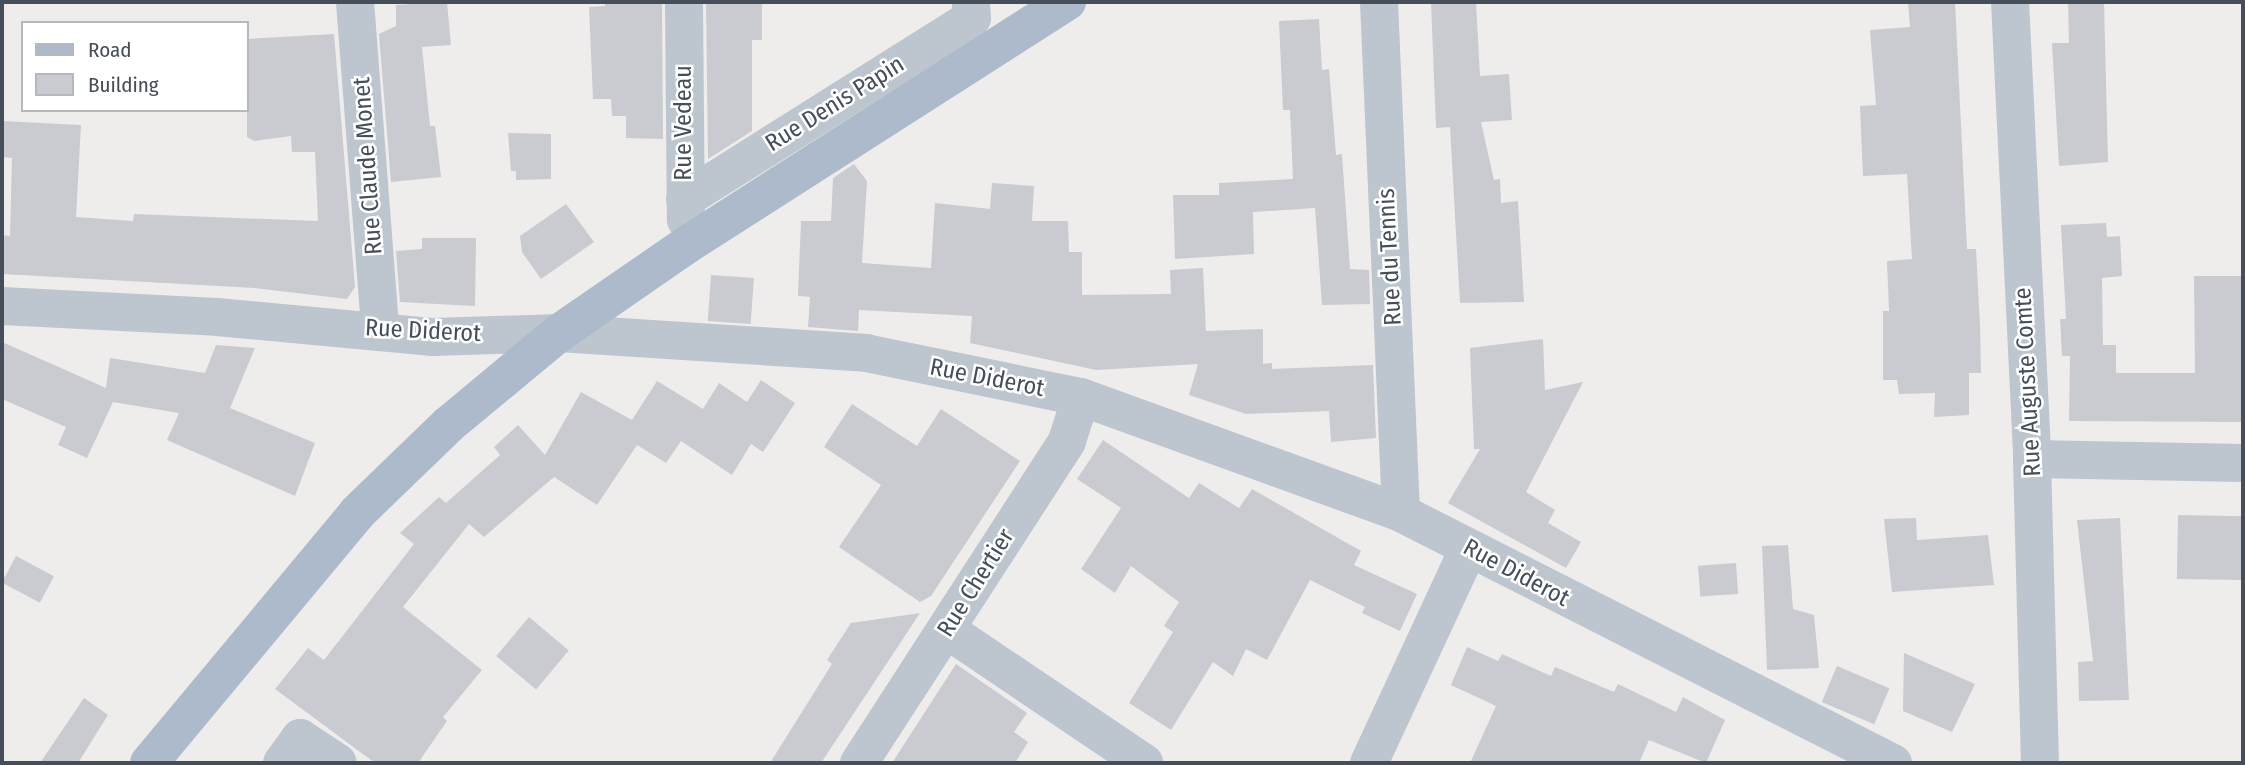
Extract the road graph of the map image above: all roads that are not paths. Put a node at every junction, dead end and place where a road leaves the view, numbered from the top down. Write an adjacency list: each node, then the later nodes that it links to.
1 (355, 2): 10 (street, Rue Claude Monet)
2 (684, 2): 7 (street, Rue Vedeau)
3 (971, 2): 7 (street, Rue Denis Papin)
4 (1067, 2): 8 (main road)
5 (1379, 2): 15 (street, Rue du Tennis)
6 (2010, 2): 13 (street, Rue Auguste Comte)
7 (685, 199): 8 (street, Rue Vedeau)
8 (688, 244): 11 (main road)
9 (2, 306): 10 (street, Rue Diderot)
10 (380, 329): 11 (street, Rue Diderot)
11 (559, 333): 12 (street, Rue Diderot); 18 (main road)
12 (1082, 397): 15 (street, Rue Diderot); 17 (street, Rue Chertier)
13 (2032, 459): 14 (street); 25 (street, Rue Auguste Comte)
14 (2243, 463)
15 (1401, 513): 16 (street, Rue Diderot)
16 (1469, 548): 23 (street); 24 (street, Rue Diderot)
17 (947, 630): 21 (street, Rue Chertier); 22 (street)
18 (149, 763)
19 (282, 763): 20 (street)
20 (338, 763)
21 (859, 763)
22 (1144, 763)
23 (1369, 763)
24 (1893, 763)
25 (2040, 763)

